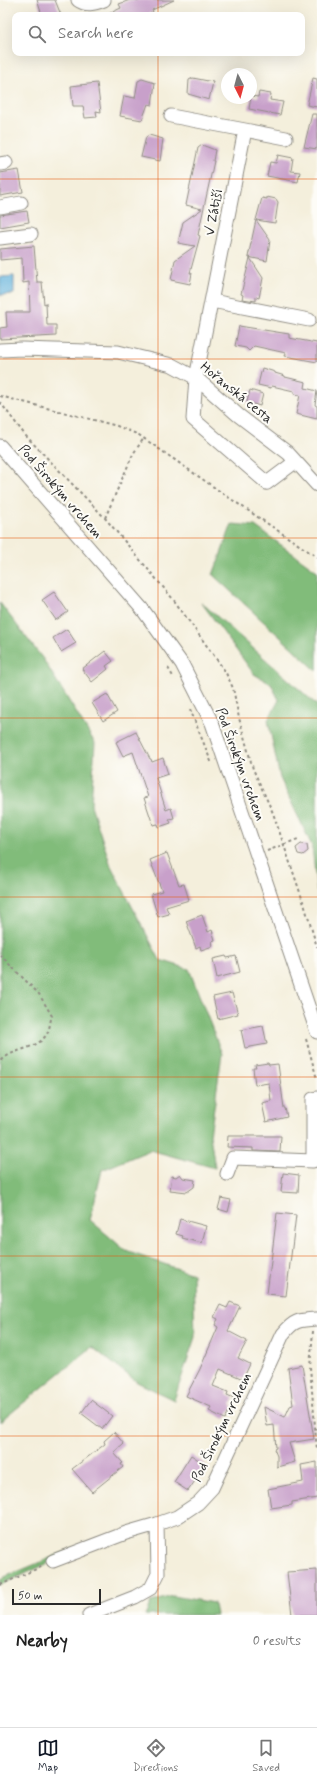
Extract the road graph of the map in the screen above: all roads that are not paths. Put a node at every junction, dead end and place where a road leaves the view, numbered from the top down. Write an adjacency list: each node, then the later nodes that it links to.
1 (78, 0): 2 (street)
2 (104, 0)
3 (171, 116): 4 (street)
4 (245, 130): 5 (street); 10 (street, V Zátiší)
5 (286, 138)
6 (21, 203): 7 (street)
7 (0, 207)
8 (31, 234): 9 (street)
9 (0, 238)
10 (212, 301): 11 (street); 13 (street, V Zátiší)
11 (309, 320)
12 (0, 350): 13 (street, Hořanská cesta)
13 (196, 378): 15 (street, Hořanská cesta); 15 (street, V Zátiší)
14 (0, 446): 17 (street, Pod Širokým vrchem)
15 (295, 462): 16 (street, Hořanská cesta)
16 (317, 485)
17 (311, 1032)
18 (317, 1098): 19 (street)
19 (227, 1174)
20 (316, 1319): 21 (street, Pod Širokým vrchem)
21 (157, 1524): 22 (street, Pod Širokým vrchem); 23 (street)
22 (53, 1561)
23 (89, 1615)

